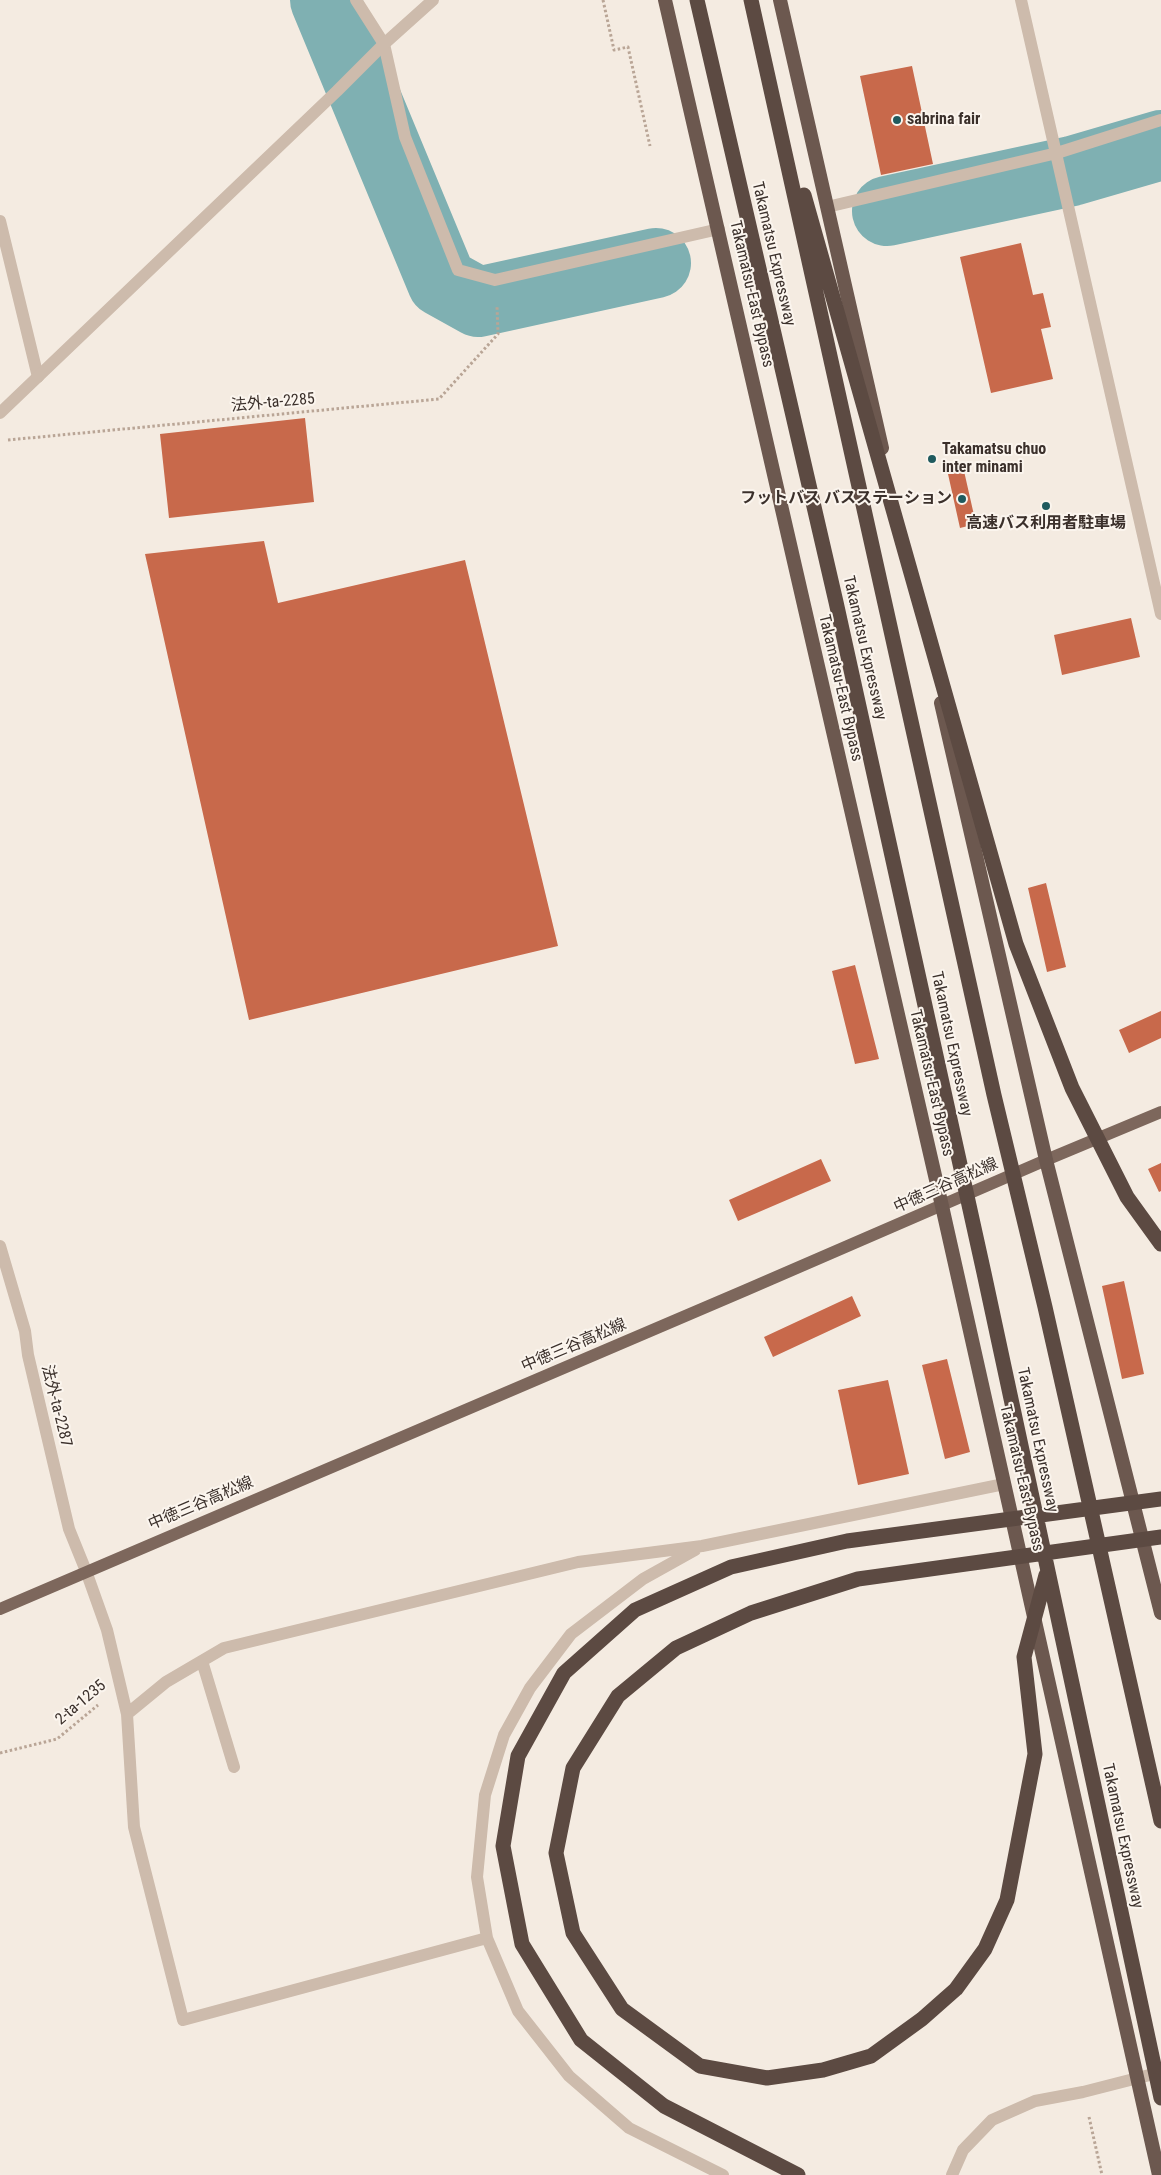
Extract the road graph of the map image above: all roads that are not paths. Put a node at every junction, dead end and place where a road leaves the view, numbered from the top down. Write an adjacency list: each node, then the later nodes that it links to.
1 (356, 0): 9 (street)
2 (434, 0): 9 (street)
3 (665, 0): 14 (highway, Takamatsu-East Bypass)
4 (697, 0): 28 (highway, Takamatsu Expressway)
5 (751, 0): 8 (highway, Takamatsu Expressway)
6 (780, 0): 12 (highway)
7 (1021, 0): 11 (street)
8 (760, 39): 21 (highway); 34 (highway, Takamatsu Expressway)
9 (384, 44): 14 (street); 15 (street)
10 (1161, 120): 11 (street)
11 (1057, 157): 12 (street); 17 (street)
12 (827, 207): 19 (highway)
13 (0, 221): 15 (street)
14 (719, 228): 20 (highway, Takamatsu-East Bypass)
15 (38, 377): 16 (street)
16 (0, 412)
17 (1161, 614)
18 (1161, 1112): 19 (main road, 中徳三谷高松線)
19 (1046, 1160): 20 (main road, 中徳三谷高松線); 30 (highway)
20 (942, 1206): 23 (highway, Takamatsu-East Bypass); 27 (main road, 中徳三谷高松線)
21 (1161, 1244)
22 (0, 1246): 27 (street, 法外-ta-2287)
23 (1004, 1484): 26 (street); 37 (highway, Takamatsu-East Bypass)
24 (1161, 1499): 40 (highway)
25 (1161, 1537): 28 (highway)
26 (702, 1546): 31 (street); 35 (street)
27 (86, 1571): 29 (main road, 中徳三谷高松線); 32 (street, 法外-ta-2287)
28 (1046, 1572): 38 (highway, Takamatsu Expressway)
29 (0, 1609)
30 (1161, 1613)
31 (202, 1661): 32 (street); 33 (street)
32 (127, 1714): 35 (street, 法外-ta-2287)
33 (234, 1767)
34 (1161, 1821)
35 (487, 1938): 39 (street)
36 (1161, 2072): 37 (street)
37 (1138, 2078): 41 (street); 42 (highway, Takamatsu-East Bypass)
38 (1161, 2098)
39 (723, 2175)
40 (798, 2175)
41 (952, 2175)
42 (1159, 2175)

